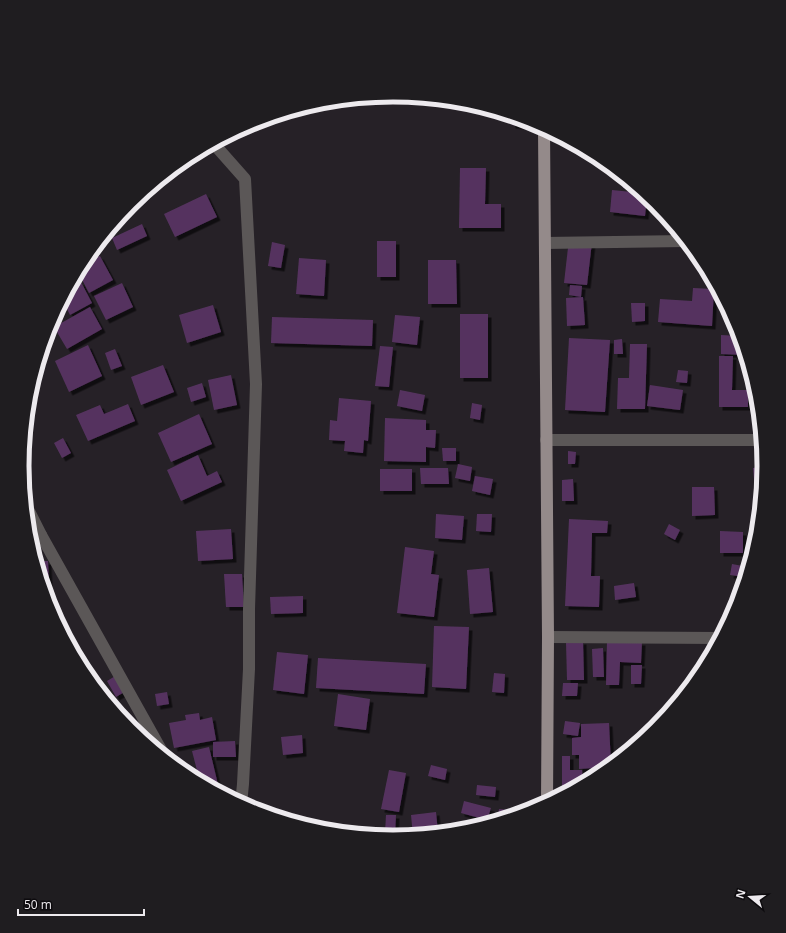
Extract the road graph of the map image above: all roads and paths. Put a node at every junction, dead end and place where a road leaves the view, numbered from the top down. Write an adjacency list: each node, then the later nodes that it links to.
1 (544, 135): 4 (main road)
2 (217, 148): 12 (street)
3 (678, 240): 4 (street)
4 (545, 243): 5 (main road)
5 (546, 440): 6 (street); 8 (main road)
6 (756, 440)
7 (37, 541): 10 (street)
8 (548, 637): 9 (street); 11 (main road)
9 (714, 638)
10 (157, 743)
11 (547, 796)
12 (241, 797)

